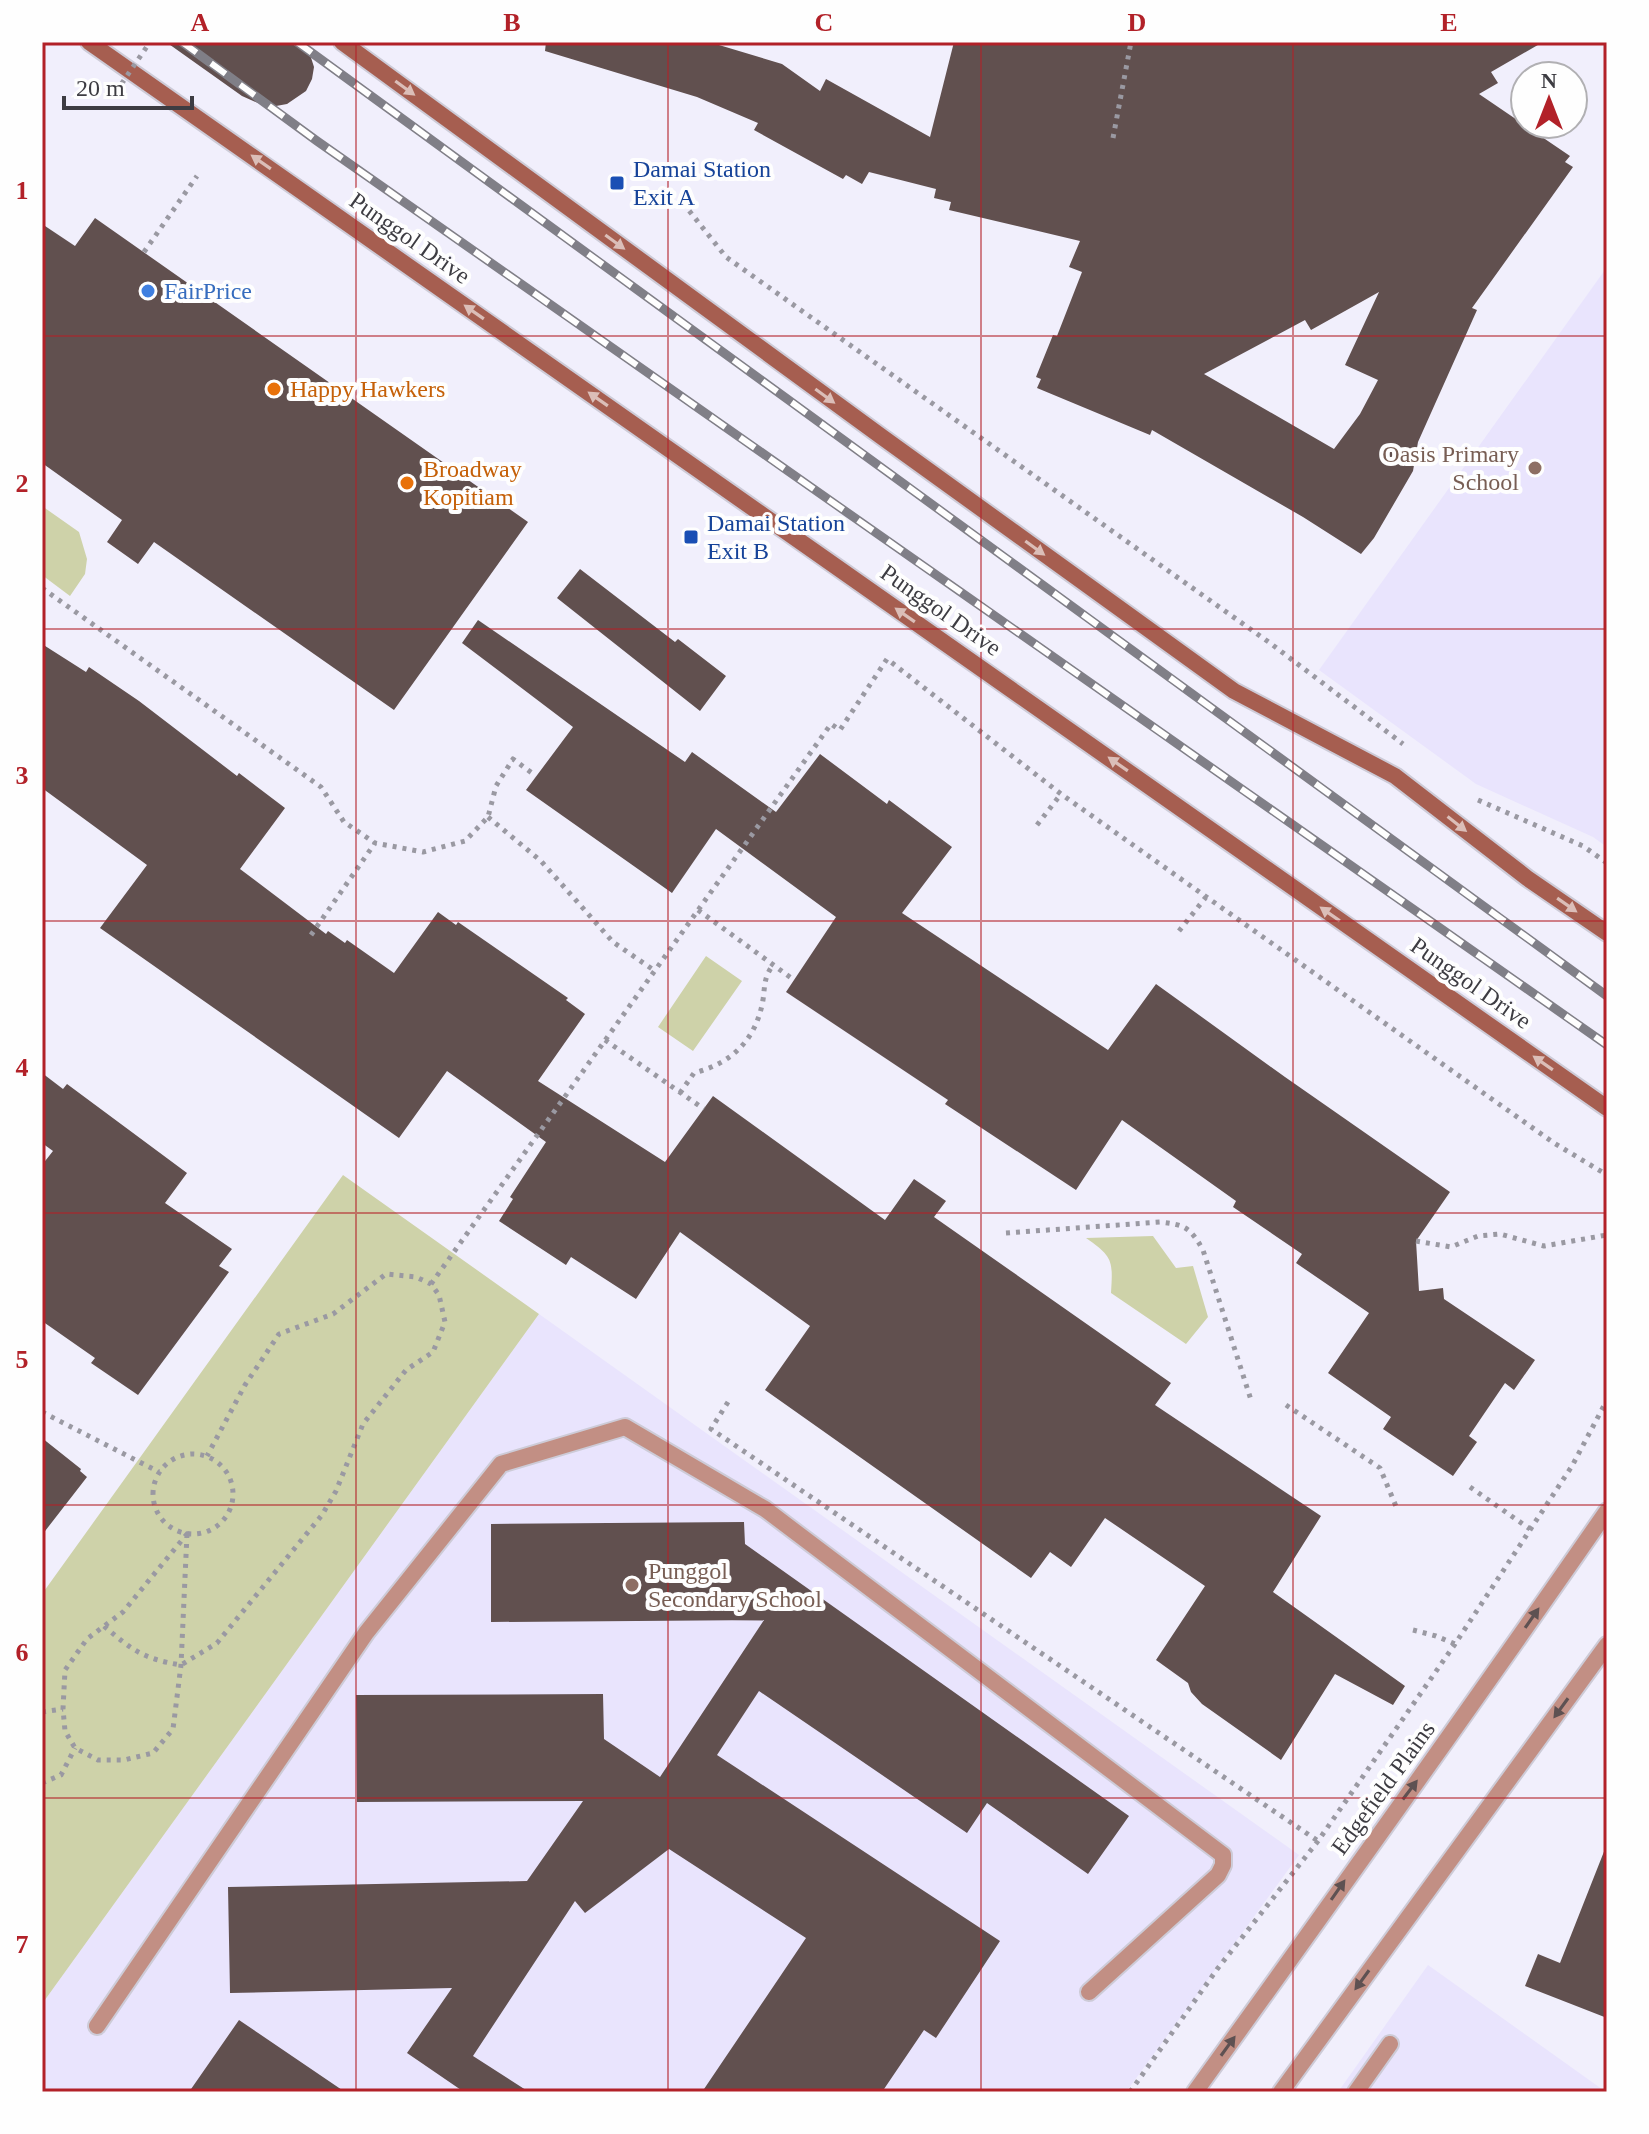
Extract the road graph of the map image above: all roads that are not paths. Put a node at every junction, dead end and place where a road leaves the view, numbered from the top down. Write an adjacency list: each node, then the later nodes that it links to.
1 (89, 42): 4 (street, Punggol Drive, one-way to 1)
2 (342, 42): 3 (street, one-way to 3)
3 (1607, 933)
4 (1607, 1108)
5 (1607, 1511): 10 (street, Edgefield Plains, one-way to 5)
6 (1607, 1645): 11 (street, one-way to 11)
7 (1089, 1992): 8 (street)
8 (97, 2026)
9 (1390, 2044): 12 (street)
10 (1195, 2092)
11 (1281, 2092)
12 (1356, 2092)

